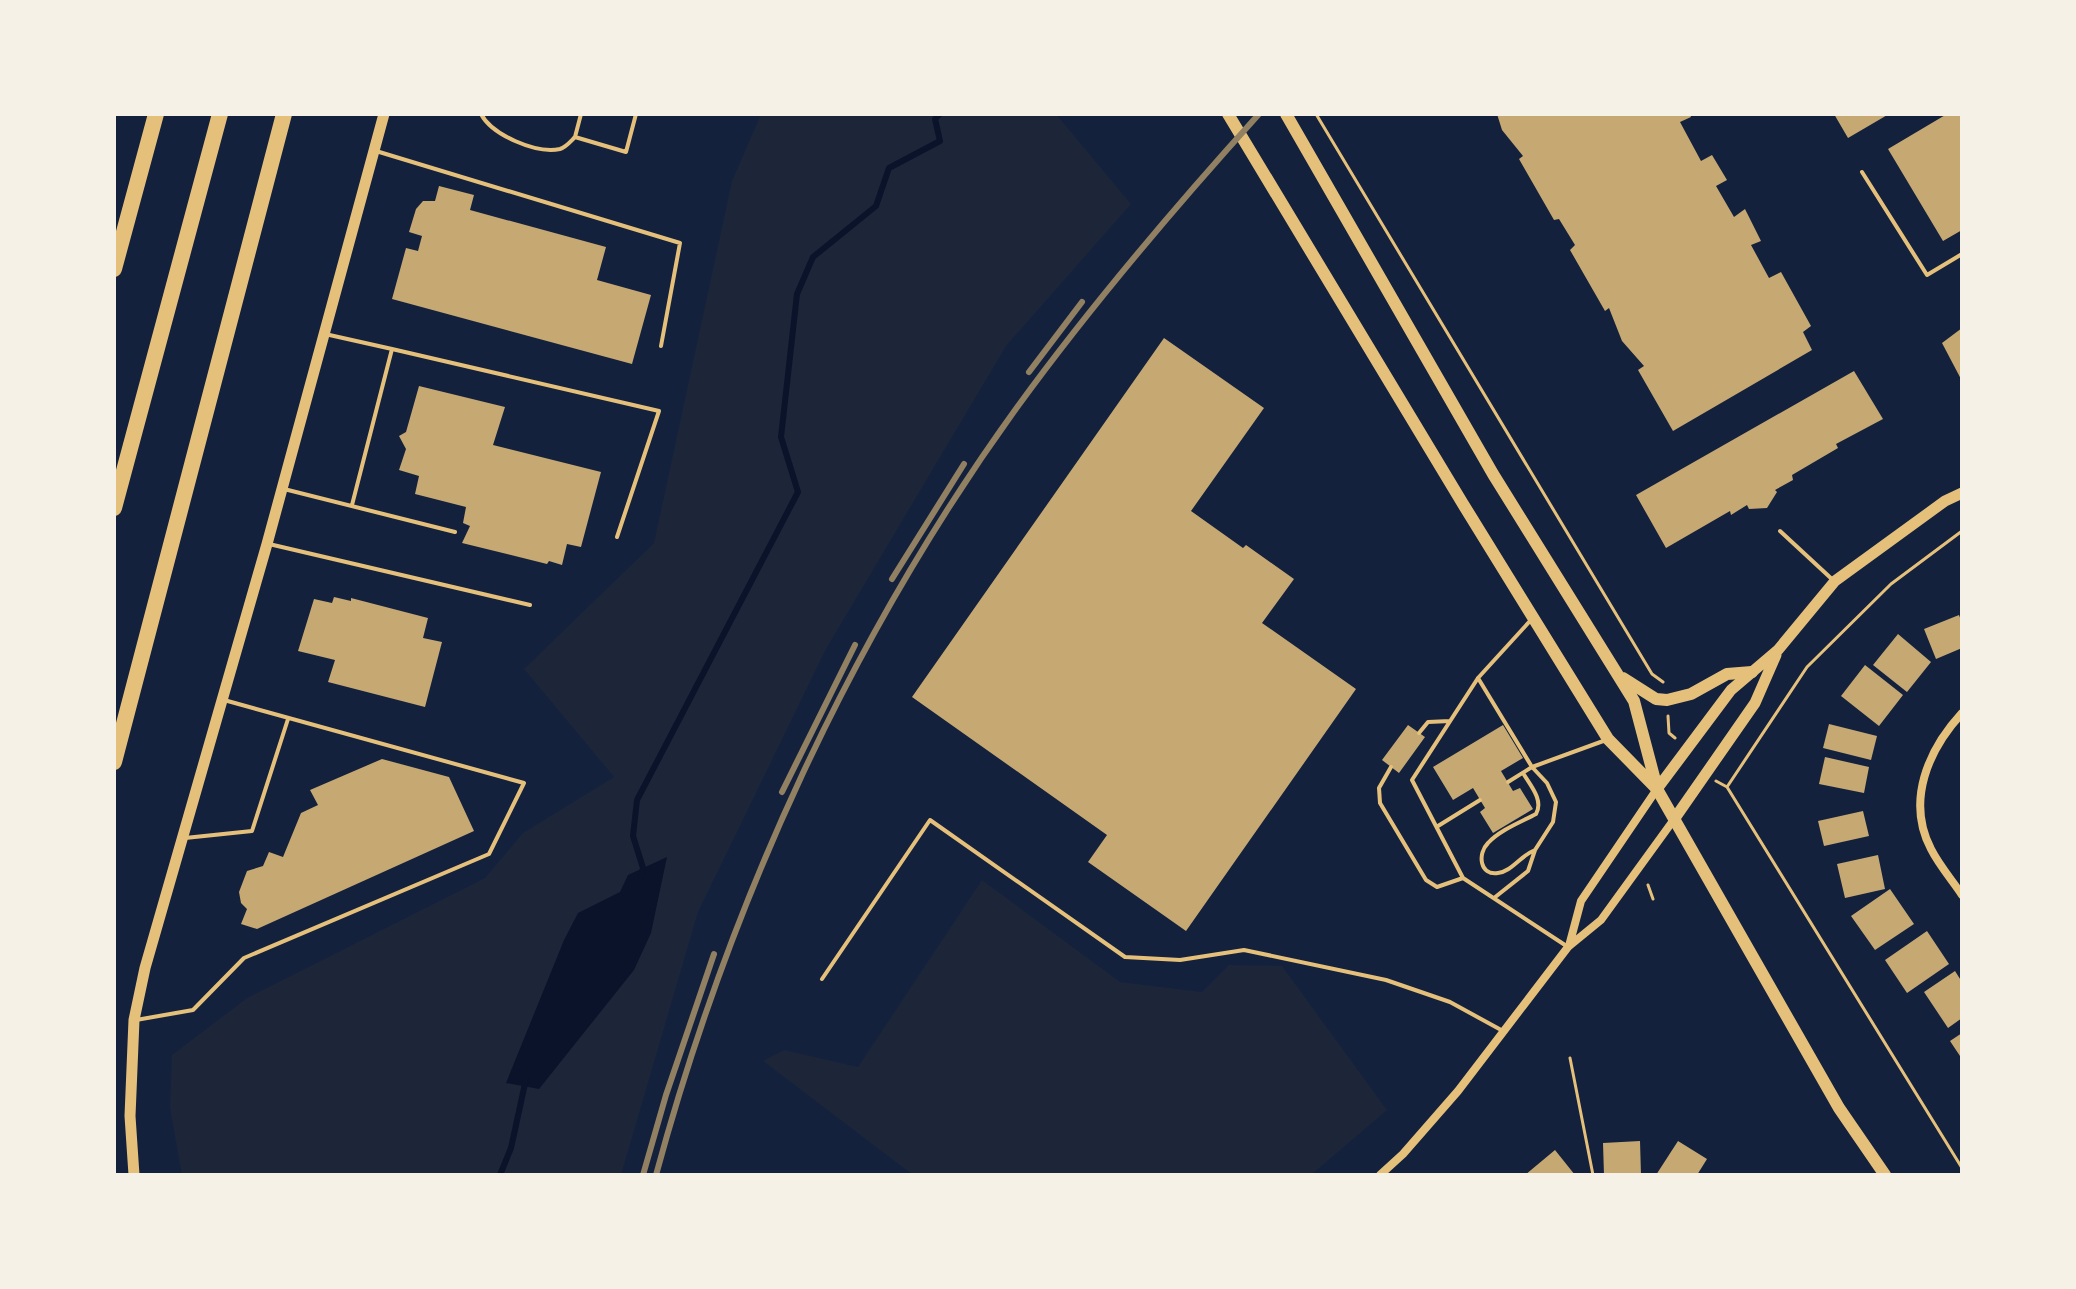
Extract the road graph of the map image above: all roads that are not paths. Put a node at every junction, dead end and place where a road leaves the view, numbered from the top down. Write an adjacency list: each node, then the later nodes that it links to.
1 (156, 114): 14 (highway)
2 (220, 114): 21 (highway)
3 (284, 114): 39 (highway)
4 (384, 114): 11 (street)
5 (481, 114): 10 (lane)
6 (581, 114): 10 (lane)
7 (636, 114): 10 (lane)
8 (1228, 114): 28 (main road)
9 (1286, 114): 31 (main road)
10 (575, 137)
11 (373, 150): 15 (street); 16 (lane)
12 (1862, 172): 13 (lane)
13 (1962, 254)
14 (114, 269)
15 (322, 334): 17 (lane); 18 (street)
16 (661, 346)
17 (392, 349): 20 (lane); 24 (lane)
18 (282, 489): 20 (lane); 25 (street)
19 (1962, 493): 26 (street)
20 (352, 505): 23 (lane)
21 (114, 508)
22 (1780, 531): 26 (lane)
23 (455, 532)
24 (617, 537)
25 (267, 544): 27 (lane); 33 (street)
26 (1835, 581): 29 (street)
27 (530, 605)
28 (1534, 616): 32 (lane); 38 (main road)
29 (1778, 650): 30 (street); 46 (street)
30 (1752, 672): 31 (main road); 44 (street)
31 (1620, 676): 44 (main road)
32 (1478, 678): 36 (lane); 41 (lane)
33 (222, 699): 35 (lane); 48 (street)
34 (1962, 713): 51 (street)
35 (288, 719): 48 (lane); 55 (lane)
36 (1450, 721): 37 (lane); 47 (lane)
37 (1419, 733)
38 (1608, 739): 41 (lane); 44 (main road)
39 (114, 762)
40 (1391, 767): 50 (lane)
41 (1532, 767): 42 (lane); 49 (lane)
42 (1523, 773): 43 (lane); 49 (lane)
43 (1508, 782)
44 (1657, 789): 46 (main road); 53 (street)
45 (1480, 800): 47 (lane)
46 (1675, 818): 53 (street); 59 (main road)
47 (1438, 827): 50 (lane)
48 (183, 838): 55 (street)
49 (1535, 850): 52 (lane)
50 (1463, 878): 52 (lane)
51 (1962, 895)
52 (1494, 898): 53 (lane)
53 (1568, 947): 56 (street)
54 (822, 979): 56 (lane)
55 (134, 1020): 57 (street)
56 (1503, 1031): 58 (street)
57 (134, 1175)
58 (1380, 1175)
59 (1885, 1175)

